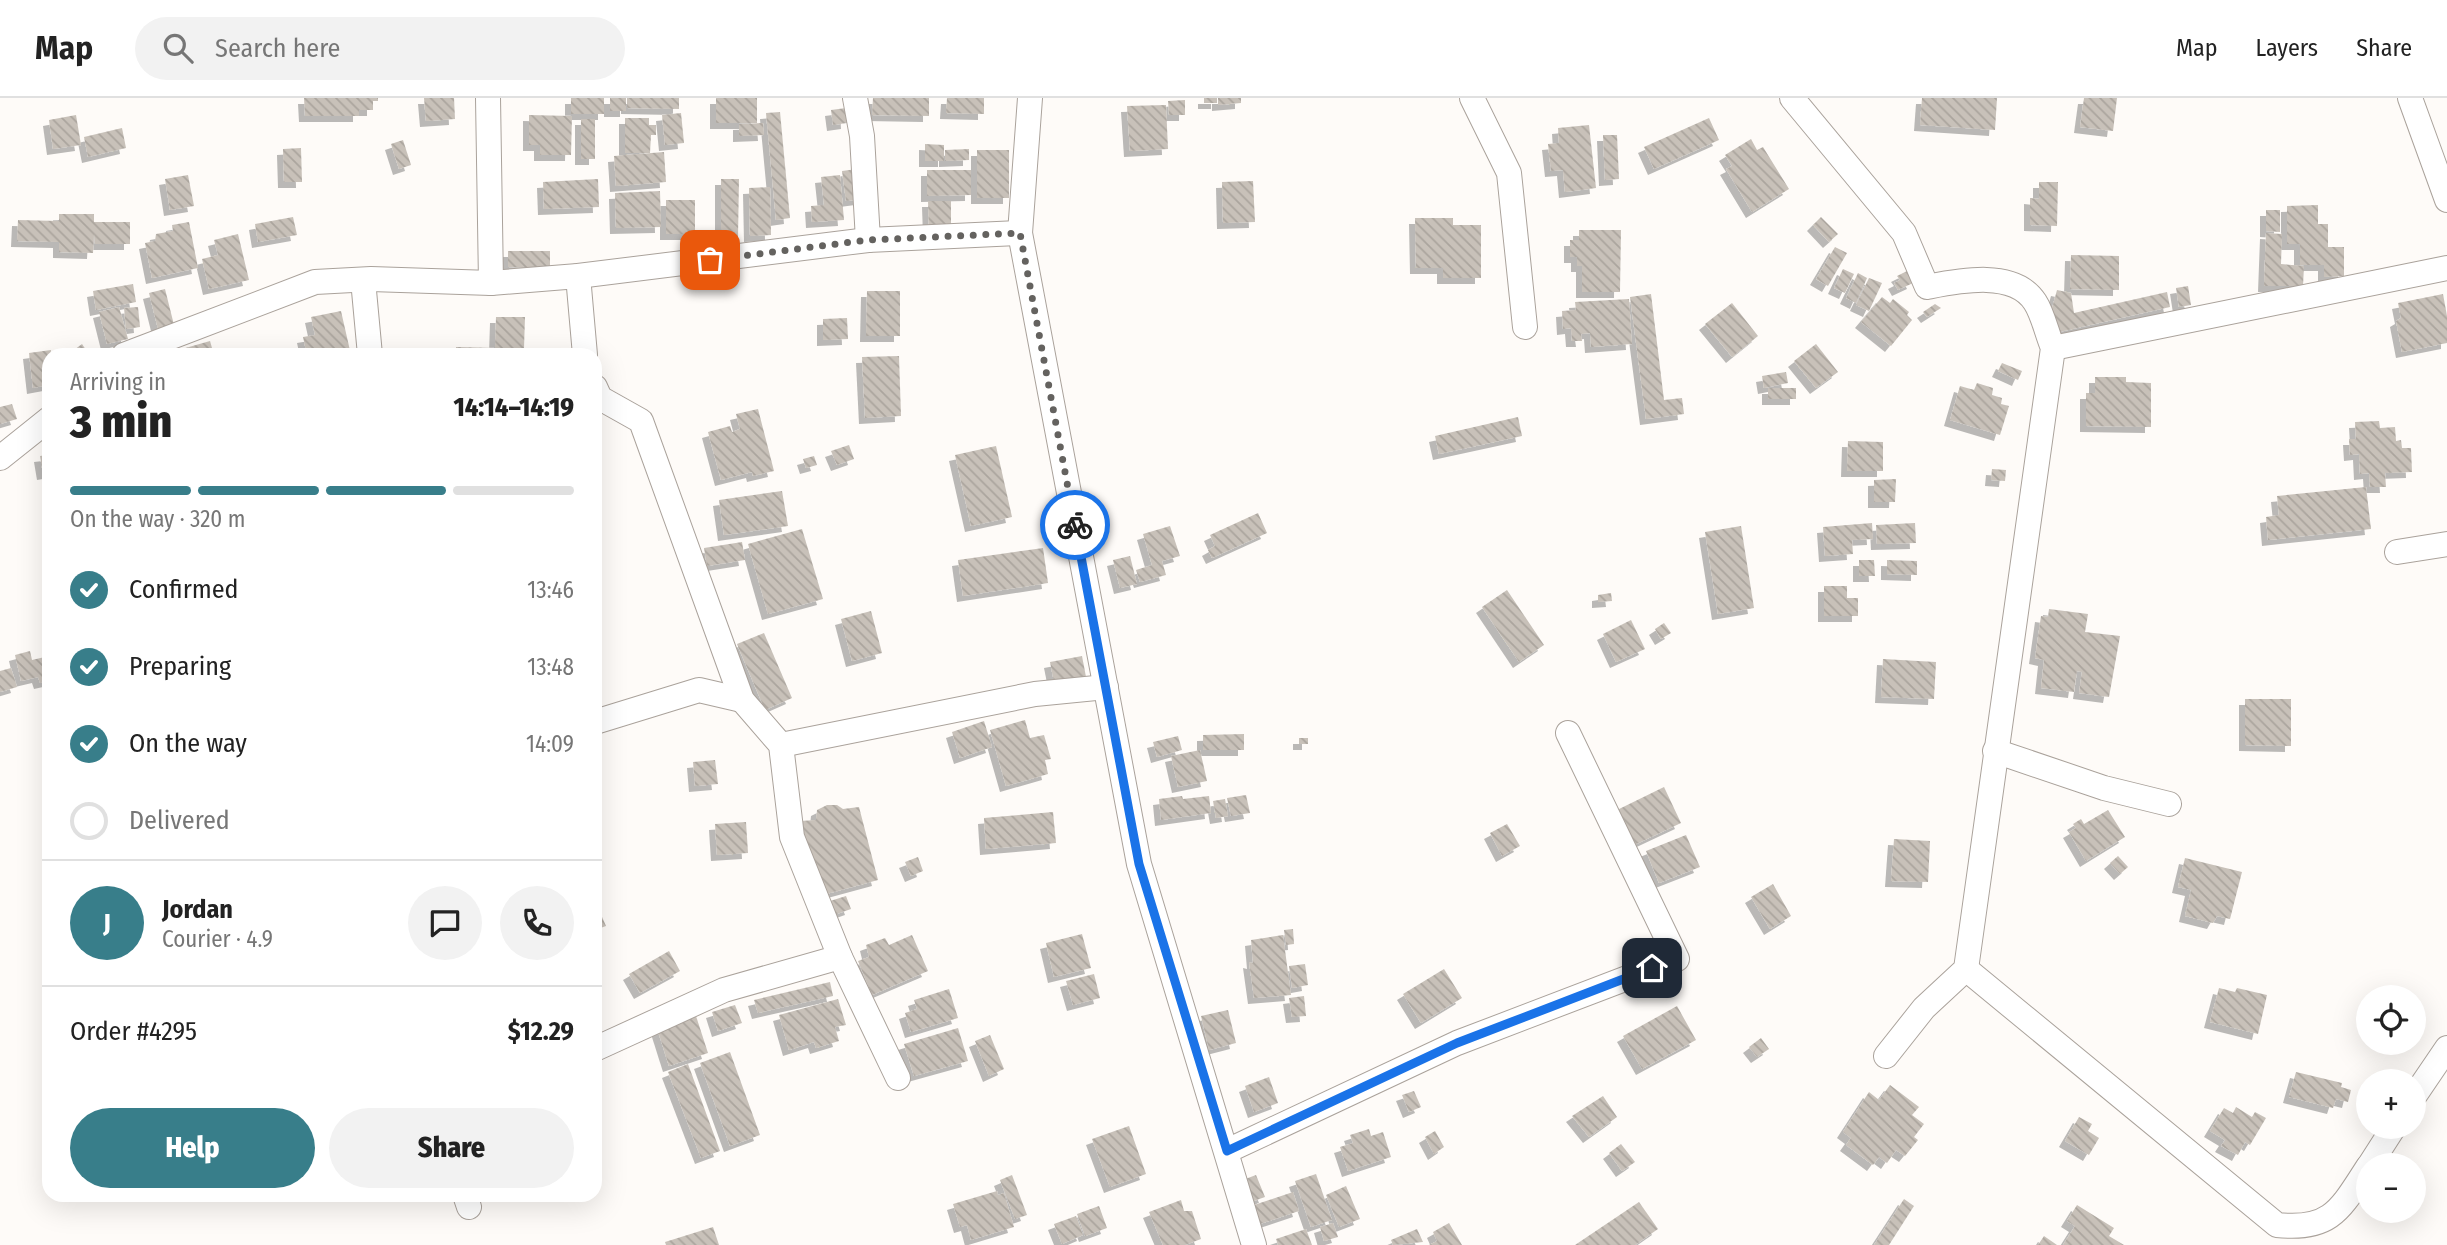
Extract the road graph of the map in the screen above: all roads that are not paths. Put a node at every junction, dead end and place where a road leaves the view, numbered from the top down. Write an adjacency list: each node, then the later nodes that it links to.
1 (488, 98): 13 (street)
2 (855, 98): 9 (street)
3 (1030, 98): 8 (street)
4 (1472, 98): 14 (street)
5 (1792, 98): 18 (street)
6 (2410, 98): 7 (street)
7 (2447, 200)
8 (1020, 233): 9 (street); 24 (street)
9 (868, 240): 11 (street)
10 (2447, 268): 18 (street)
11 (578, 276): 13 (street); 17 (street)
12 (363, 279): 13 (street); 15 (street); 16 (street)
13 (491, 283)
14 (1525, 327)
15 (142, 348)
16 (369, 348)
17 (584, 348)
18 (2053, 348): 29 (street)
19 (602, 399): 25 (street)
20 (42, 424): 21 (street)
21 (0, 458)
22 (2447, 544): 23 (street)
23 (2397, 552)
24 (1106, 687): 28 (street); 38 (street)
25 (742, 700): 26 (street); 28 (street)
26 (602, 720)
27 (1568, 733): 38 (street)
28 (780, 745): 31 (street)
29 (1995, 751): 30 (street); 32 (street)
30 (2169, 804)
31 (840, 957): 33 (street); 36 (street)
32 (1966, 969): 35 (street); 39 (street)
33 (602, 1046)
34 (2447, 1048): 37 (street)
35 (1886, 1056)
36 (898, 1078)
37 (2426, 1079)
38 (1227, 1151): 40 (street)
39 (2356, 1185)
40 (1254, 1245)

